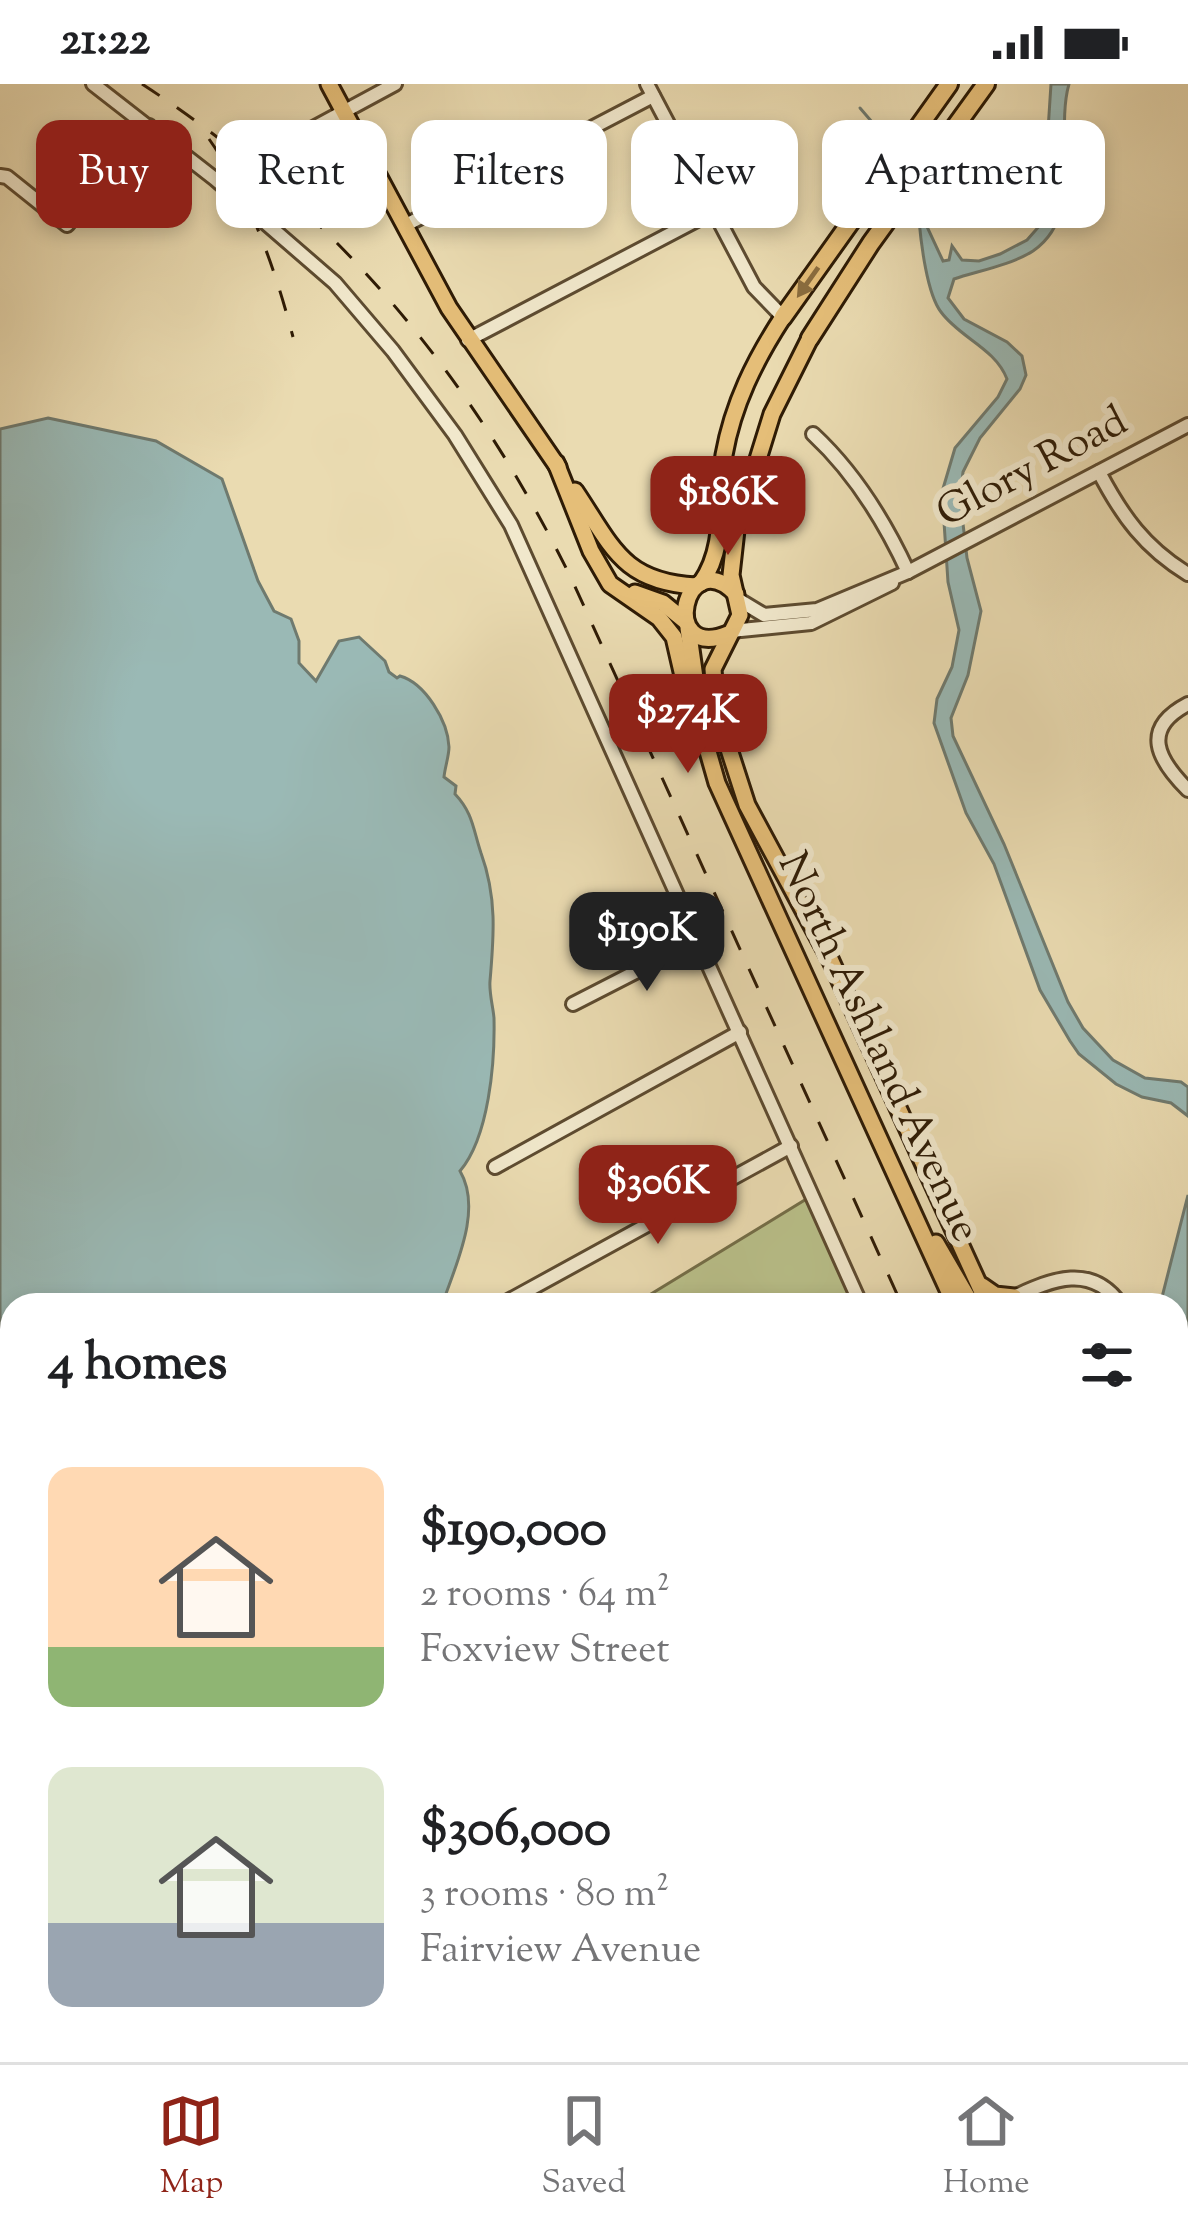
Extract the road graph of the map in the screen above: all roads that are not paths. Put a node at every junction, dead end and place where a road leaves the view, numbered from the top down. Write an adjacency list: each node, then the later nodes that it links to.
1 (93, 84): 8 (street)
2 (329, 84): 7 (main road)
3 (395, 84): 7 (street)
4 (949, 84): 17 (highway, one-way to 17)
5 (986, 84): 18 (highway)
6 (650, 90): 10 (street); 14 (street)
7 (343, 111): 9 (street); 14 (main road)
8 (143, 120)
9 (327, 120)
10 (666, 120)
11 (192, 162): 34 (street)
12 (0, 176): 13 (street)
13 (36, 200)
14 (404, 226): 19 (main road)
15 (682, 228): 19 (street)
16 (723, 228): 17 (street)
17 (783, 317): 27 (main road)
18 (810, 338): 28 (main road)
19 (468, 340): 22 (main road)
20 (1188, 425): 23 (street, Glory Road)
21 (813, 434): 24 (street)
22 (556, 463): 26 (main road); 27 (main road)
23 (1099, 472): 24 (street, Glory Road); 25 (street)
24 (908, 572): 28 (street, Glory Road); 30 (street, Glory Road)
25 (1188, 574)
26 (607, 576): 29 (main road); 32 (main road, North Ashland Avenue)
27 (699, 584): 28 (main road); 29 (main road)
28 (738, 597): 30 (main road)
29 (687, 623): 30 (main road); 32 (main road)
30 (729, 632): 40 (main road, North Ashland Avenue)
31 (1188, 704): 33 (street)
32 (703, 734): 39 (main road, North Ashland Avenue)
33 (1188, 790)
34 (698, 940): 35 (street); 36 (street)
35 (573, 1004)
36 (740, 1032): 37 (street); 38 (street)
37 (791, 1146): 41 (street); 42 (street)
38 (495, 1167)
39 (908, 1201): 43 (main road, North Ashland Avenue); 44 (main road)
40 (979, 1285): 45 (main road, North Ashland Avenue); 46 (main road)
41 (524, 1293)
42 (856, 1293)
43 (948, 1293)
44 (965, 1293)
45 (983, 1293)
46 (993, 1293)
47 (1028, 1293): 48 (street)
48 (1109, 1293)

